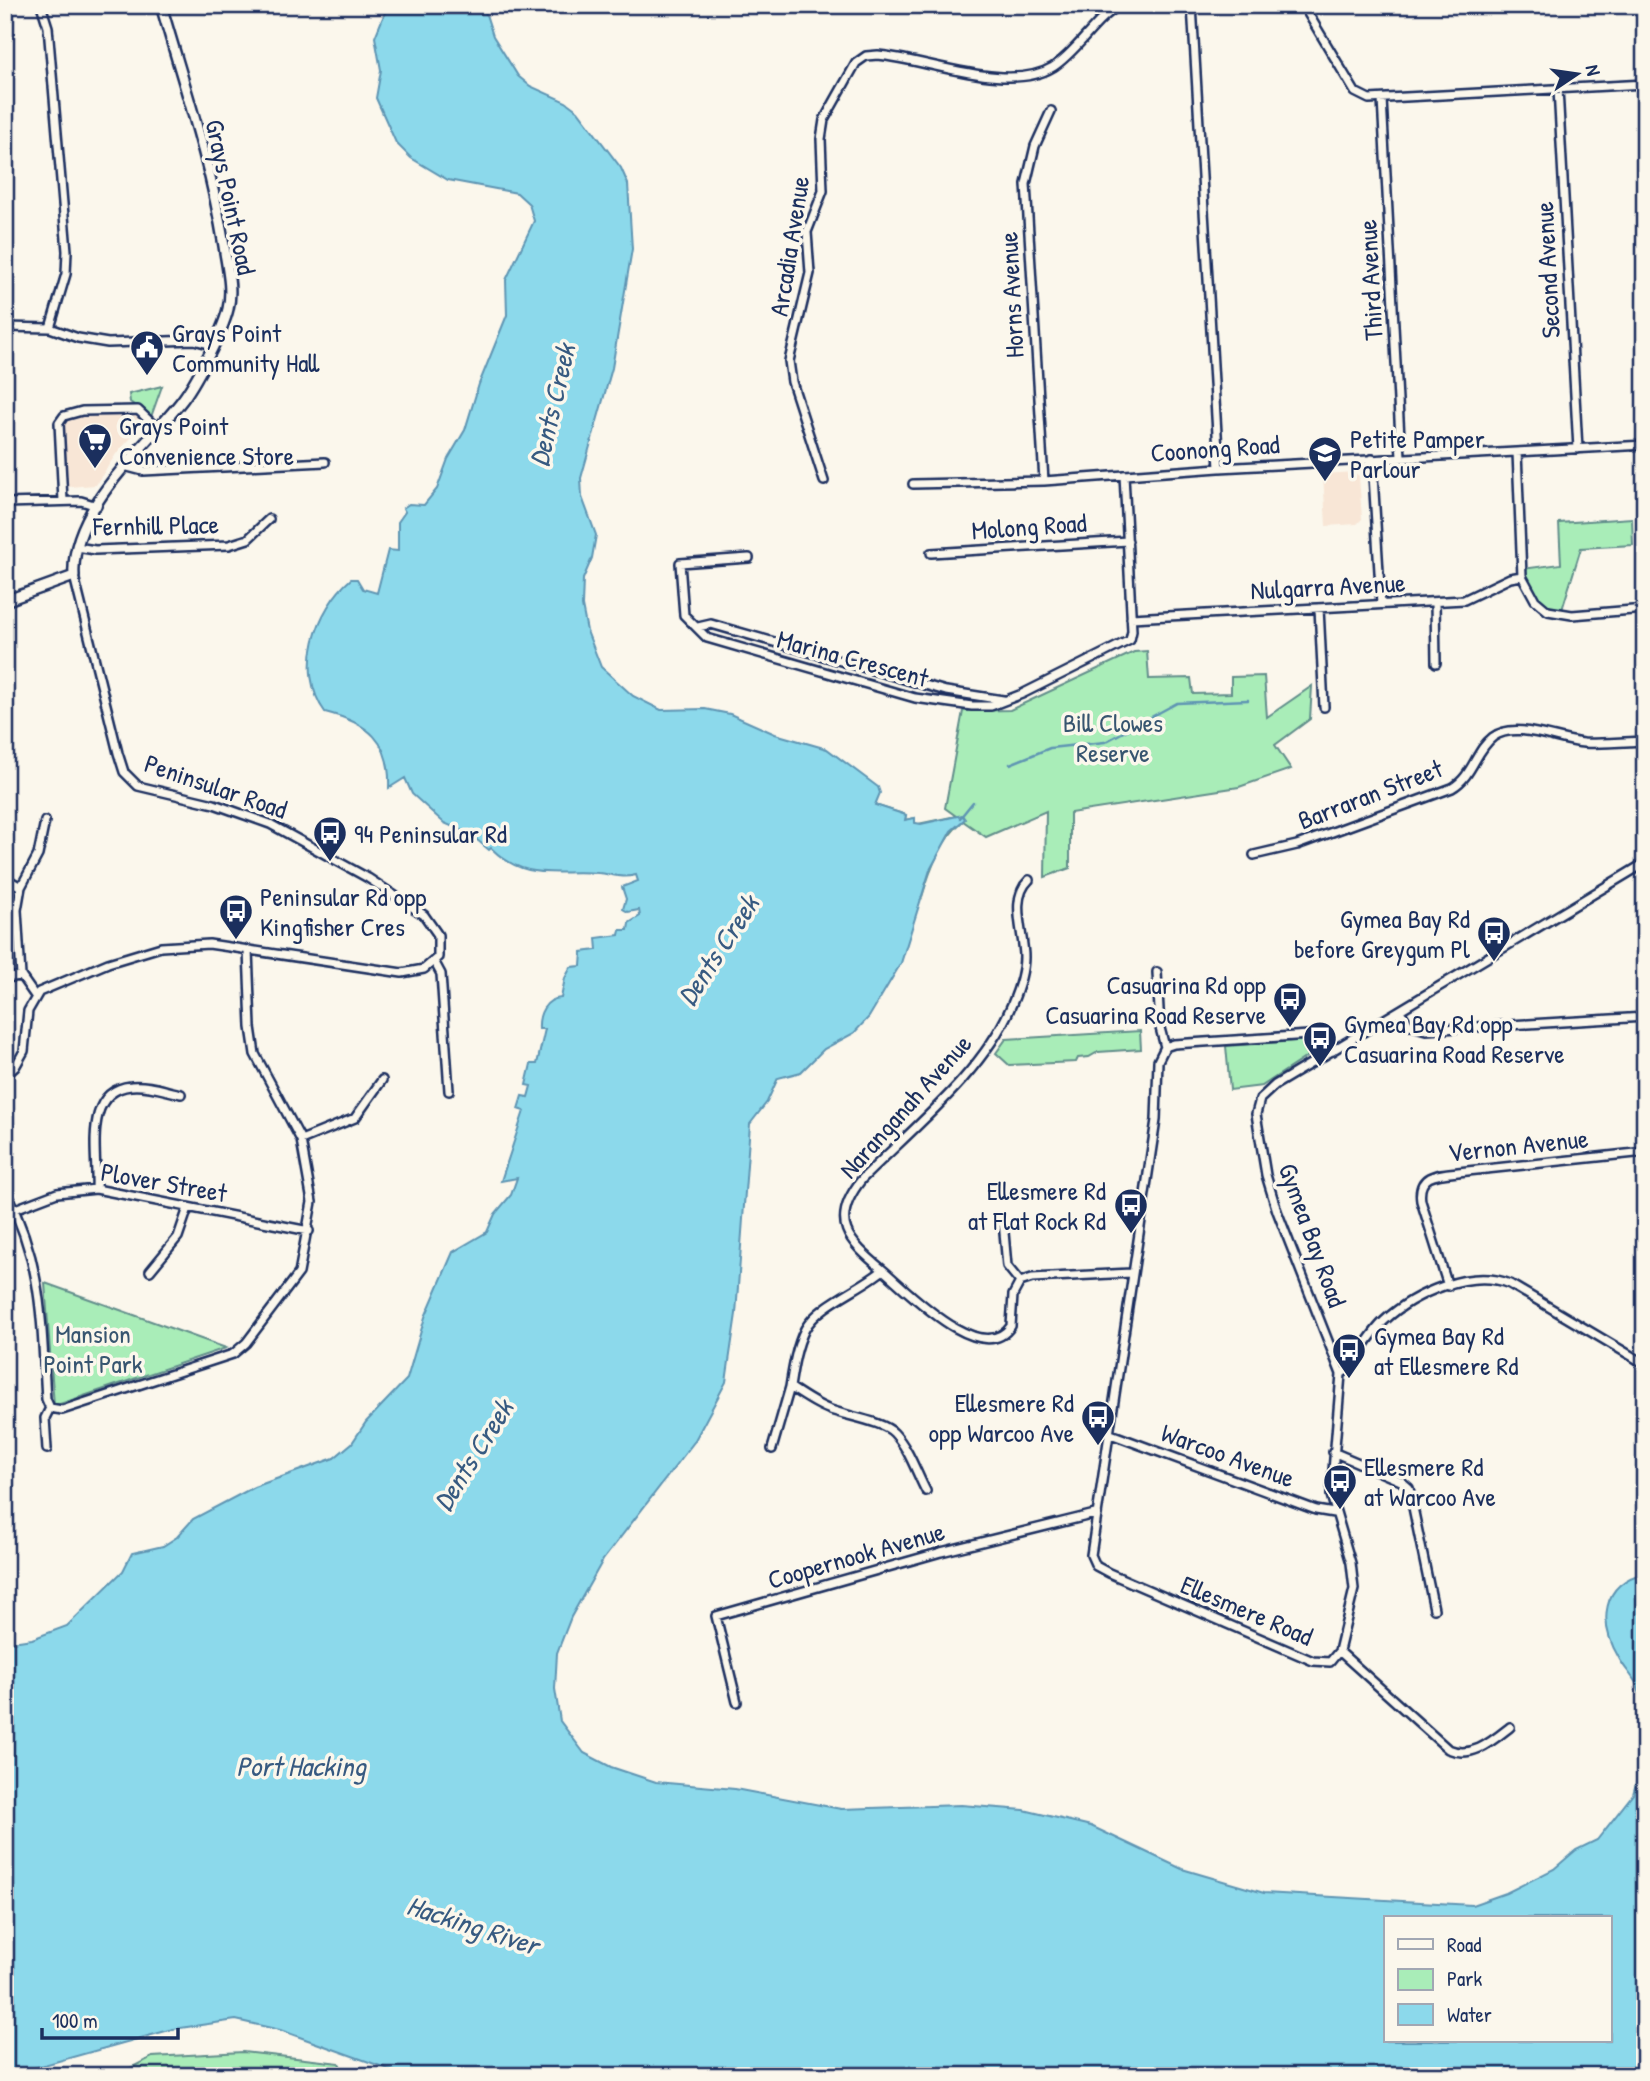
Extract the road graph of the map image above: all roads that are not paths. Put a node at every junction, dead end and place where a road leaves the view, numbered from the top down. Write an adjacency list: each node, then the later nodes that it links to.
1 (41, 5): 11 (street)
2 (161, 5): 12 (street, Grays Point Road)
3 (1120, 5): 23 (street, Arcadia Avenue)
4 (1192, 5): 21 (street)
5 (1303, 5): 8 (street)
6 (1645, 84): 7 (street)
7 (1558, 89): 8 (street); 15 (street, Second Avenue)
8 (1382, 99): 17 (street, Third Avenue)
9 (1051, 111): 24 (street, Horns Avenue)
10 (5, 327): 11 (street)
11 (50, 328): 12 (street)
12 (212, 345): 13 (street, Grays Point Road)
13 (157, 428): 20 (street, Grays Point Road); 26 (street)
14 (1645, 445): 15 (street, Coonong Road)
15 (1578, 449): 16 (street, Coonong Road)
16 (1517, 452): 17 (street, Coonong Road); 35 (street)
17 (1401, 457): 18 (street, Coonong Road)
18 (1373, 459): 21 (street, Coonong Road); 38 (street)
19 (325, 462): 20 (street)
20 (124, 466): 28 (street, Grays Point Road)
21 (1219, 468): 22 (street, Coonong Road)
22 (1124, 475): 24 (street, Coonong Road); 30 (street, Marina Crescent)
23 (824, 481)
24 (1044, 481): 25 (street, Coonong Road)
25 (913, 484)
26 (63, 501): 27 (street); 28 (street)
27 (5, 503)
28 (97, 506): 31 (street, Grays Point Road)
29 (269, 519): 31 (street, Fernhill Place)
30 (1128, 541): 32 (street, Molong Road); 41 (street, Marina Crescent)
31 (77, 547): 34 (street, Grays Point Road)
32 (931, 553)
33 (749, 558): 42 (street)
34 (74, 576): 36 (street); 54 (street, Peninsular Road)
35 (1522, 576): 37 (street, Nulgarra Avenue); 40 (street)
36 (5, 600)
37 (1434, 602): 38 (street, Nulgarra Avenue); 43 (street)
38 (1381, 604): 39 (street, Nulgarra Avenue)
39 (1318, 608): 41 (street, Nulgarra Avenue); 45 (street)
40 (1645, 609)
41 (1131, 618): 44 (street, Marina Crescent)
42 (698, 627): 44 (street, Marina Crescent); 44 (street, Marina Crescent)
43 (1436, 663)
44 (1003, 700)
45 (1324, 707)
46 (1645, 741): 48 (street, Barraran Street)
47 (46, 821): 52 (street)
48 (1254, 855)
49 (1645, 863): 59 (street, Gymea Bay Road)
50 (5, 878): 52 (street)
51 (1029, 880): 75 (street, Naranganah Avenue)
52 (21, 887): 56 (street)
53 (248, 950): 54 (street); 58 (street); 67 (street)
54 (435, 961): 65 (street, Peninsular Road)
55 (1157, 972): 61 (street, Ellesmere Road)
56 (20, 976): 57 (street); 58 (street)
57 (5, 978)
58 (35, 996): 63 (street)
59 (1400, 1011): 60 (street); 62 (street, Gymea Bay Road)
60 (1645, 1017)
61 (1165, 1047): 62 (street); 77 (street, Ellesmere Road)
62 (1333, 1051): 81 (street, Gymea Bay Road)
63 (5, 1076)
64 (382, 1080): 67 (street)
65 (449, 1091)
66 (181, 1094): 69 (street)
67 (300, 1140): 74 (street)
68 (1645, 1152): 79 (street, Vernon Avenue)
69 (96, 1189): 71 (street, Plover Street); 72 (street, Plover Street)
70 (5, 1190): 72 (street)
71 (188, 1208): 74 (street, Plover Street); 76 (street)
72 (15, 1209): 83 (street)
73 (1003, 1221): 78 (street)
74 (309, 1231): 83 (street)
75 (883, 1270): 78 (street, Naranganah Avenue); 82 (street)
76 (150, 1271)
77 (1131, 1273): 78 (street); 84 (street, Ellesmere Road)
78 (1020, 1282)
79 (1448, 1286): 80 (street); 81 (street)
80 (1645, 1364)
81 (1341, 1374): 87 (street, Ellesmere Road)
82 (790, 1387): 86 (street); 88 (street)
83 (50, 1408): 85 (street)
84 (1108, 1433): 89 (street, Warcoo Avenue); 90 (street, Ellesmere Road)
85 (47, 1449)
86 (772, 1449)
87 (1333, 1452): 89 (street, Ellesmere Road); 91 (street)
88 (926, 1491)
89 (1334, 1513): 92 (street, Ellesmere Road)
90 (1095, 1514): 92 (street, Ellesmere Road); 93 (street, Coopernook Avenue)
91 (1433, 1609)
92 (1339, 1651): 94 (street)
93 (737, 1702)
94 (1510, 1727)

